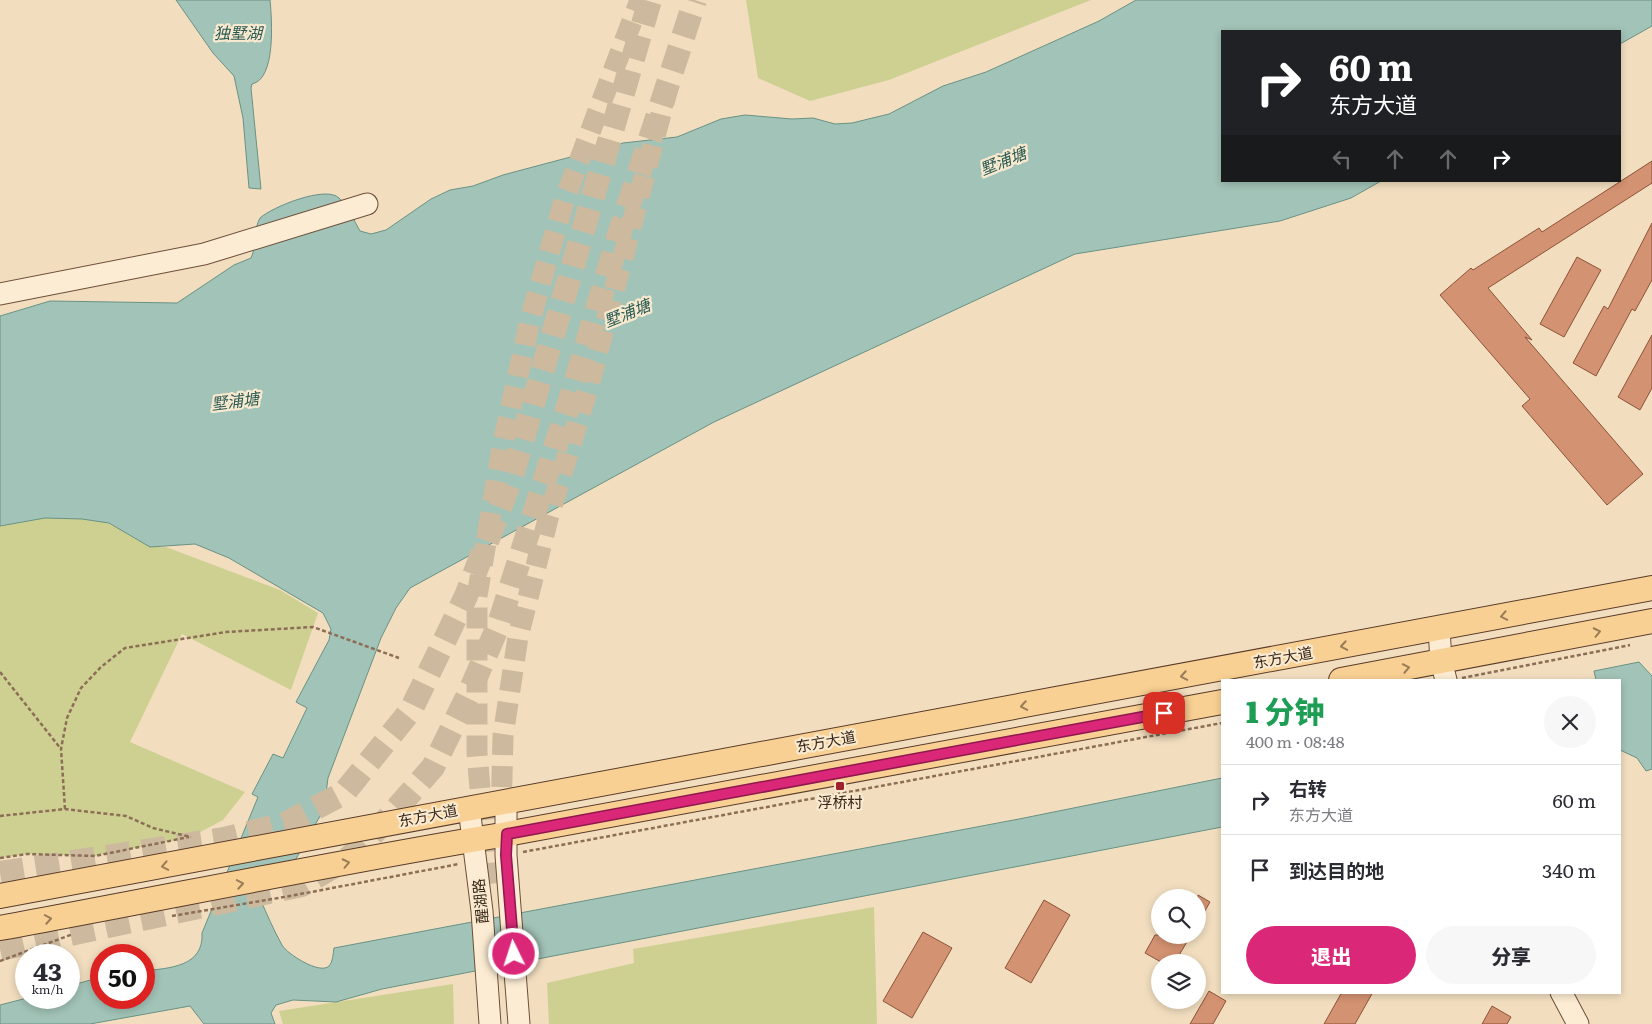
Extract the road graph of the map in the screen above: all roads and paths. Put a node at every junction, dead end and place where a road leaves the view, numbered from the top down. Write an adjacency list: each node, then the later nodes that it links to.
1 (363, 206): 2 (street)
2 (0, 294)
3 (1652, 588): 5 (main road, 东方大道, one-way to 5)
4 (1652, 621): 9 (main road, one-way to 4)
5 (1439, 629): 9 (street); 14 (main road, 东方大道, one-way to 14)
6 (1632, 645): 9 (path)
7 (399, 658): 13 (path)
8 (0, 672): 13 (path)
9 (1447, 674): 10 (main road, one-way to 9)
10 (1359, 679)
11 (1221, 702): 18 (main road, 东方大道)
12 (1221, 723): 18 (path)
13 (61, 749): 16 (path)
14 (506, 802): 15 (main road, 东方大道); 18 (street, 醒湖路)
15 (469, 808): 19 (street, 醒湖路); 21 (main road, 东方大道, one-way to 21)
16 (65, 809): 17 (path); 20 (path)
17 (0, 816)
18 (507, 844): 19 (main road, 东方大道); 29 (street, 醒湖路)
19 (475, 850): 22 (path); 22 (main road, 东方大道, one-way to 19); 28 (street, 醒湖路)
20 (0, 858)
21 (0, 896)
22 (189, 903): 23 (path); 24 (main road, 东方大道, one-way to 22)
23 (167, 916)
24 (0, 928)
25 (80, 932): 26 (path)
26 (0, 961)
27 (1562, 994): 30 (street)
28 (490, 1024)
29 (519, 1024)
30 (1578, 1024)

